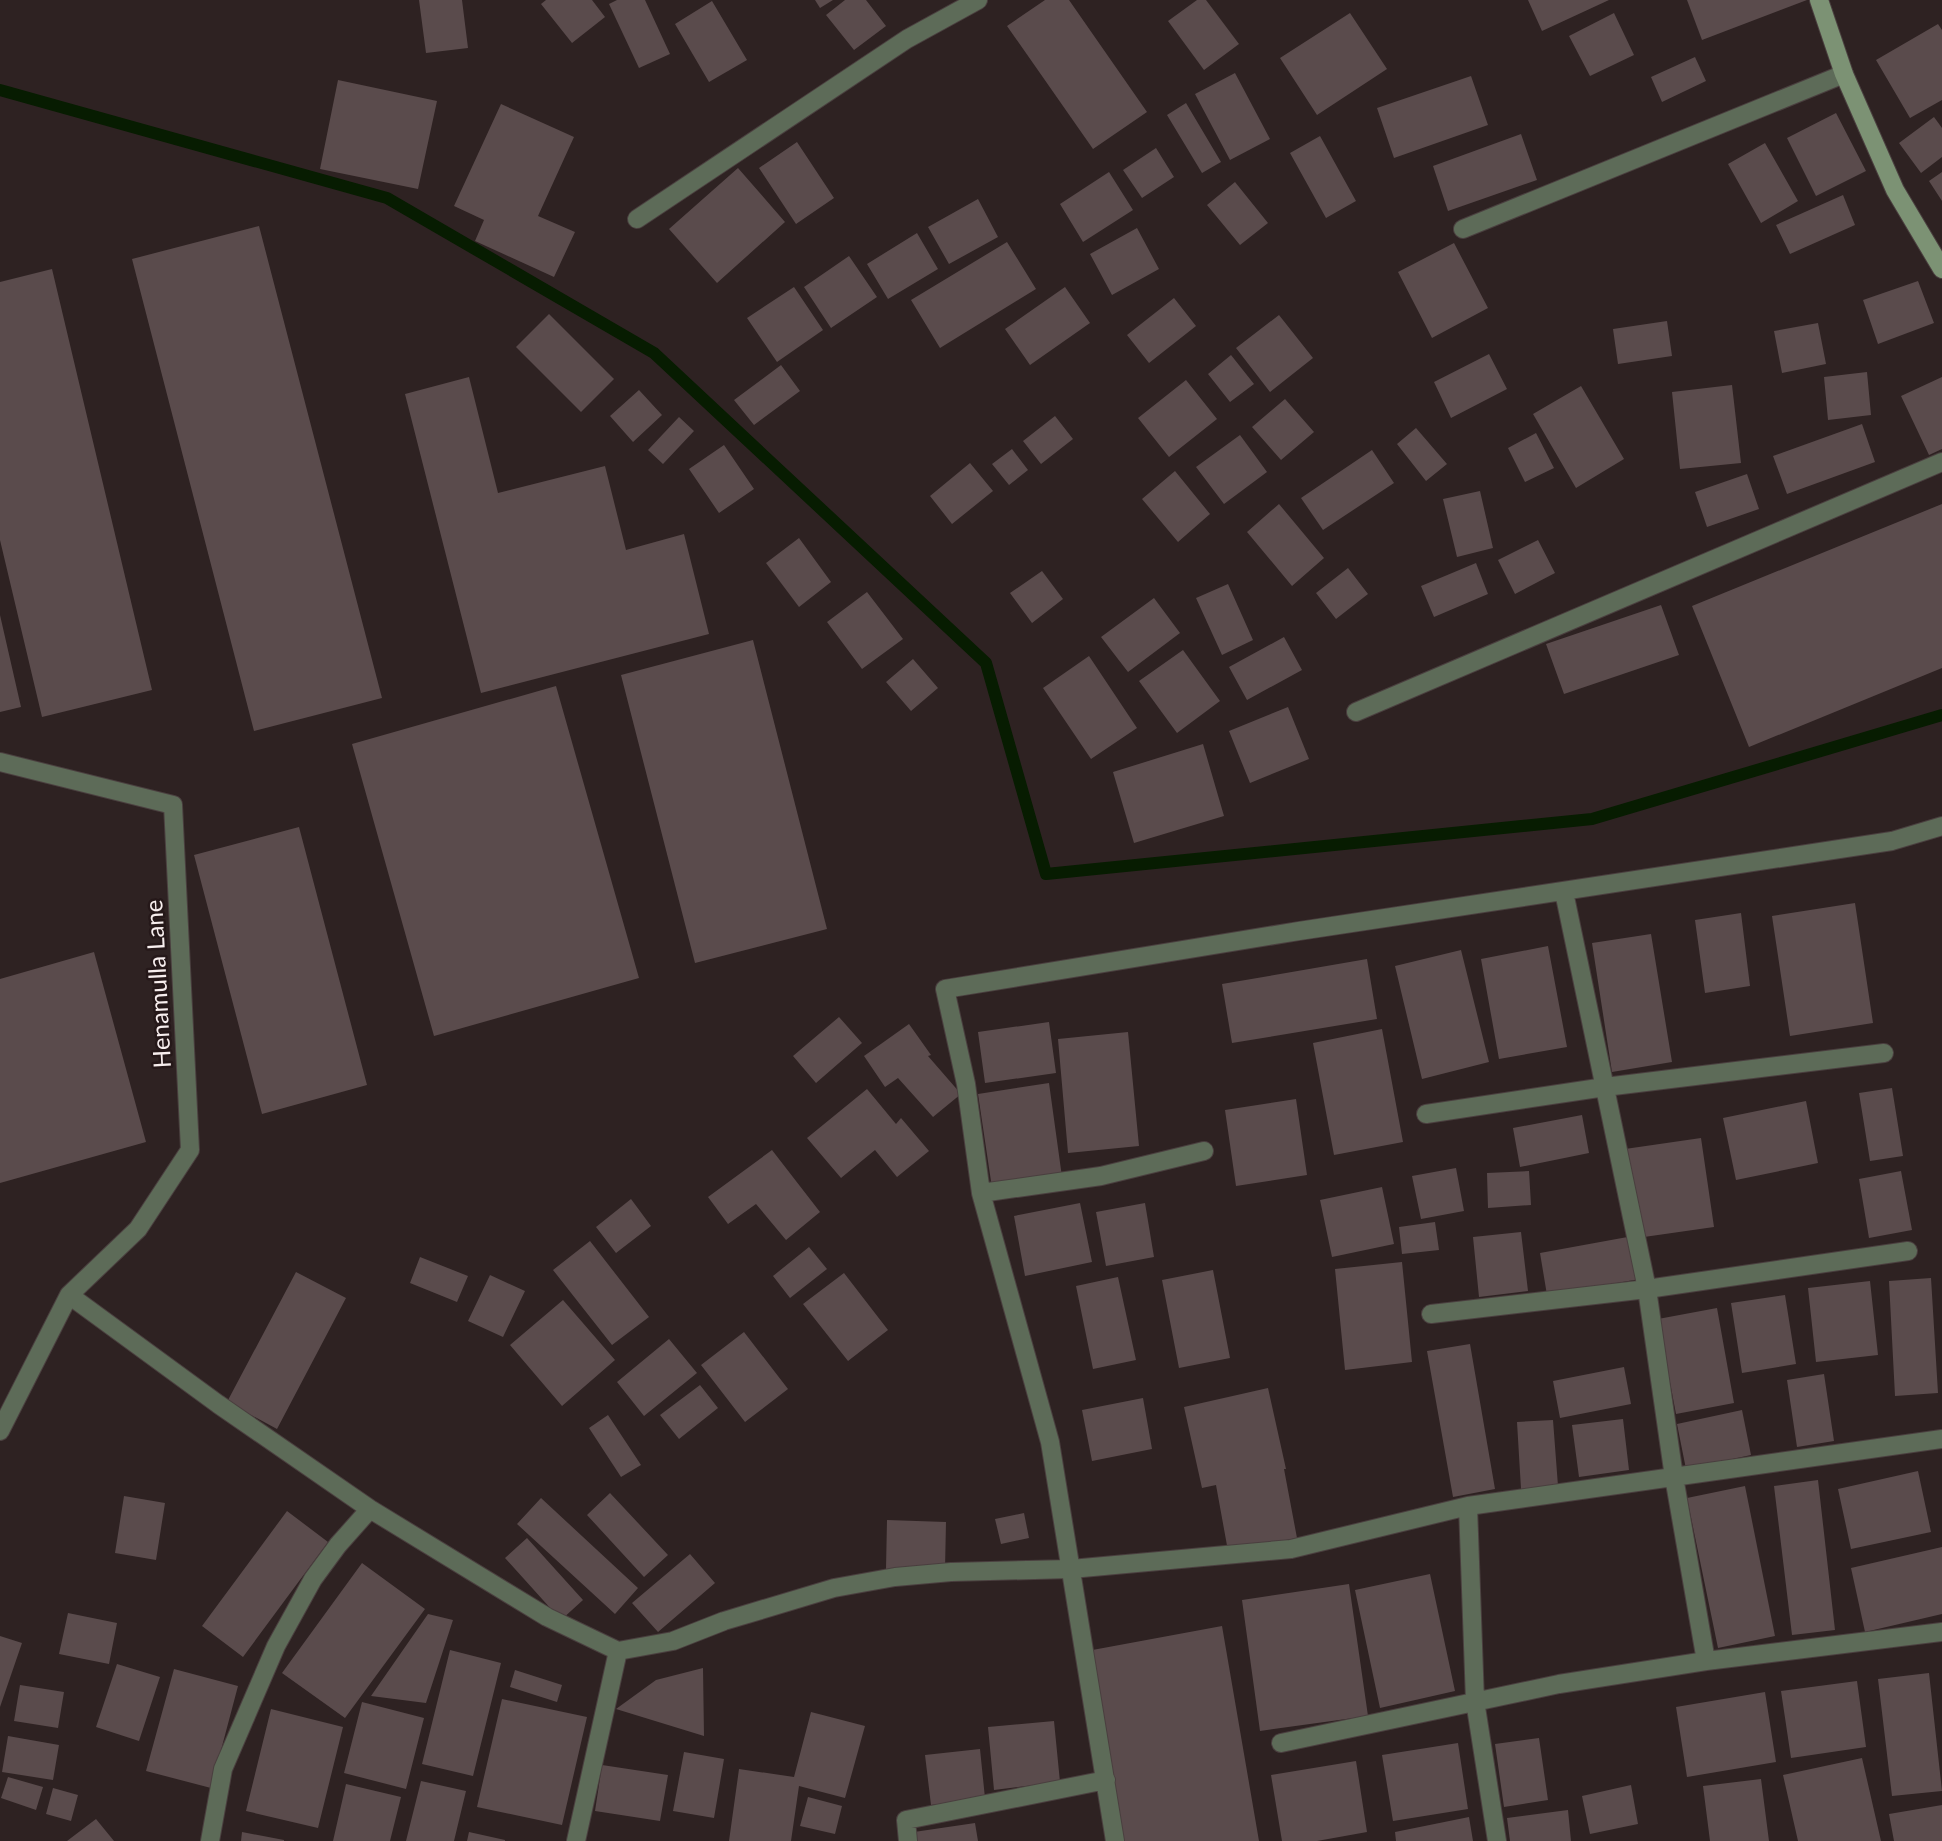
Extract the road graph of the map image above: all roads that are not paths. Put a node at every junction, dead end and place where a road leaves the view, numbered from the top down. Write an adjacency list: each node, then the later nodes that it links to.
1 (978, 0): 4 (street)
2 (1819, 0): 3 (street)
3 (1844, 74): 5 (street); 6 (street)
4 (637, 219)
5 (1463, 229)
6 (1942, 269)
7 (1942, 463): 8 (street)
8 (1356, 712)
9 (0, 762): 19 (street, Henamulla Lane)
10 (1942, 826): 11 (street)
11 (1564, 892): 13 (street); 16 (street)
12 (1884, 1053): 13 (street)
13 (1605, 1087): 14 (street); 18 (street)
14 (1426, 1114)
15 (1204, 1151): 16 (street)
16 (981, 1193): 26 (street)
17 (1909, 1251): 18 (street)
18 (1647, 1289): 20 (street); 23 (street)
19 (69, 1295): 21 (street); 25 (street)
20 (1431, 1314)
21 (0, 1431)
22 (1942, 1438): 23 (street)
23 (1674, 1477): 24 (street); 29 (street)
24 (1468, 1506): 26 (street); 30 (street)
25 (370, 1509): 28 (street); 33 (street)
26 (1071, 1569): 28 (street); 32 (street)
27 (1942, 1632): 29 (street)
28 (618, 1651): 34 (street)
29 (1706, 1661): 30 (street)
30 (1475, 1701): 31 (street); 37 (street)
31 (1281, 1743)
32 (1106, 1780): 35 (street); 36 (street)
33 (210, 1841)
34 (576, 1841)
35 (908, 1841)
36 (1115, 1841)
37 (1497, 1841)

